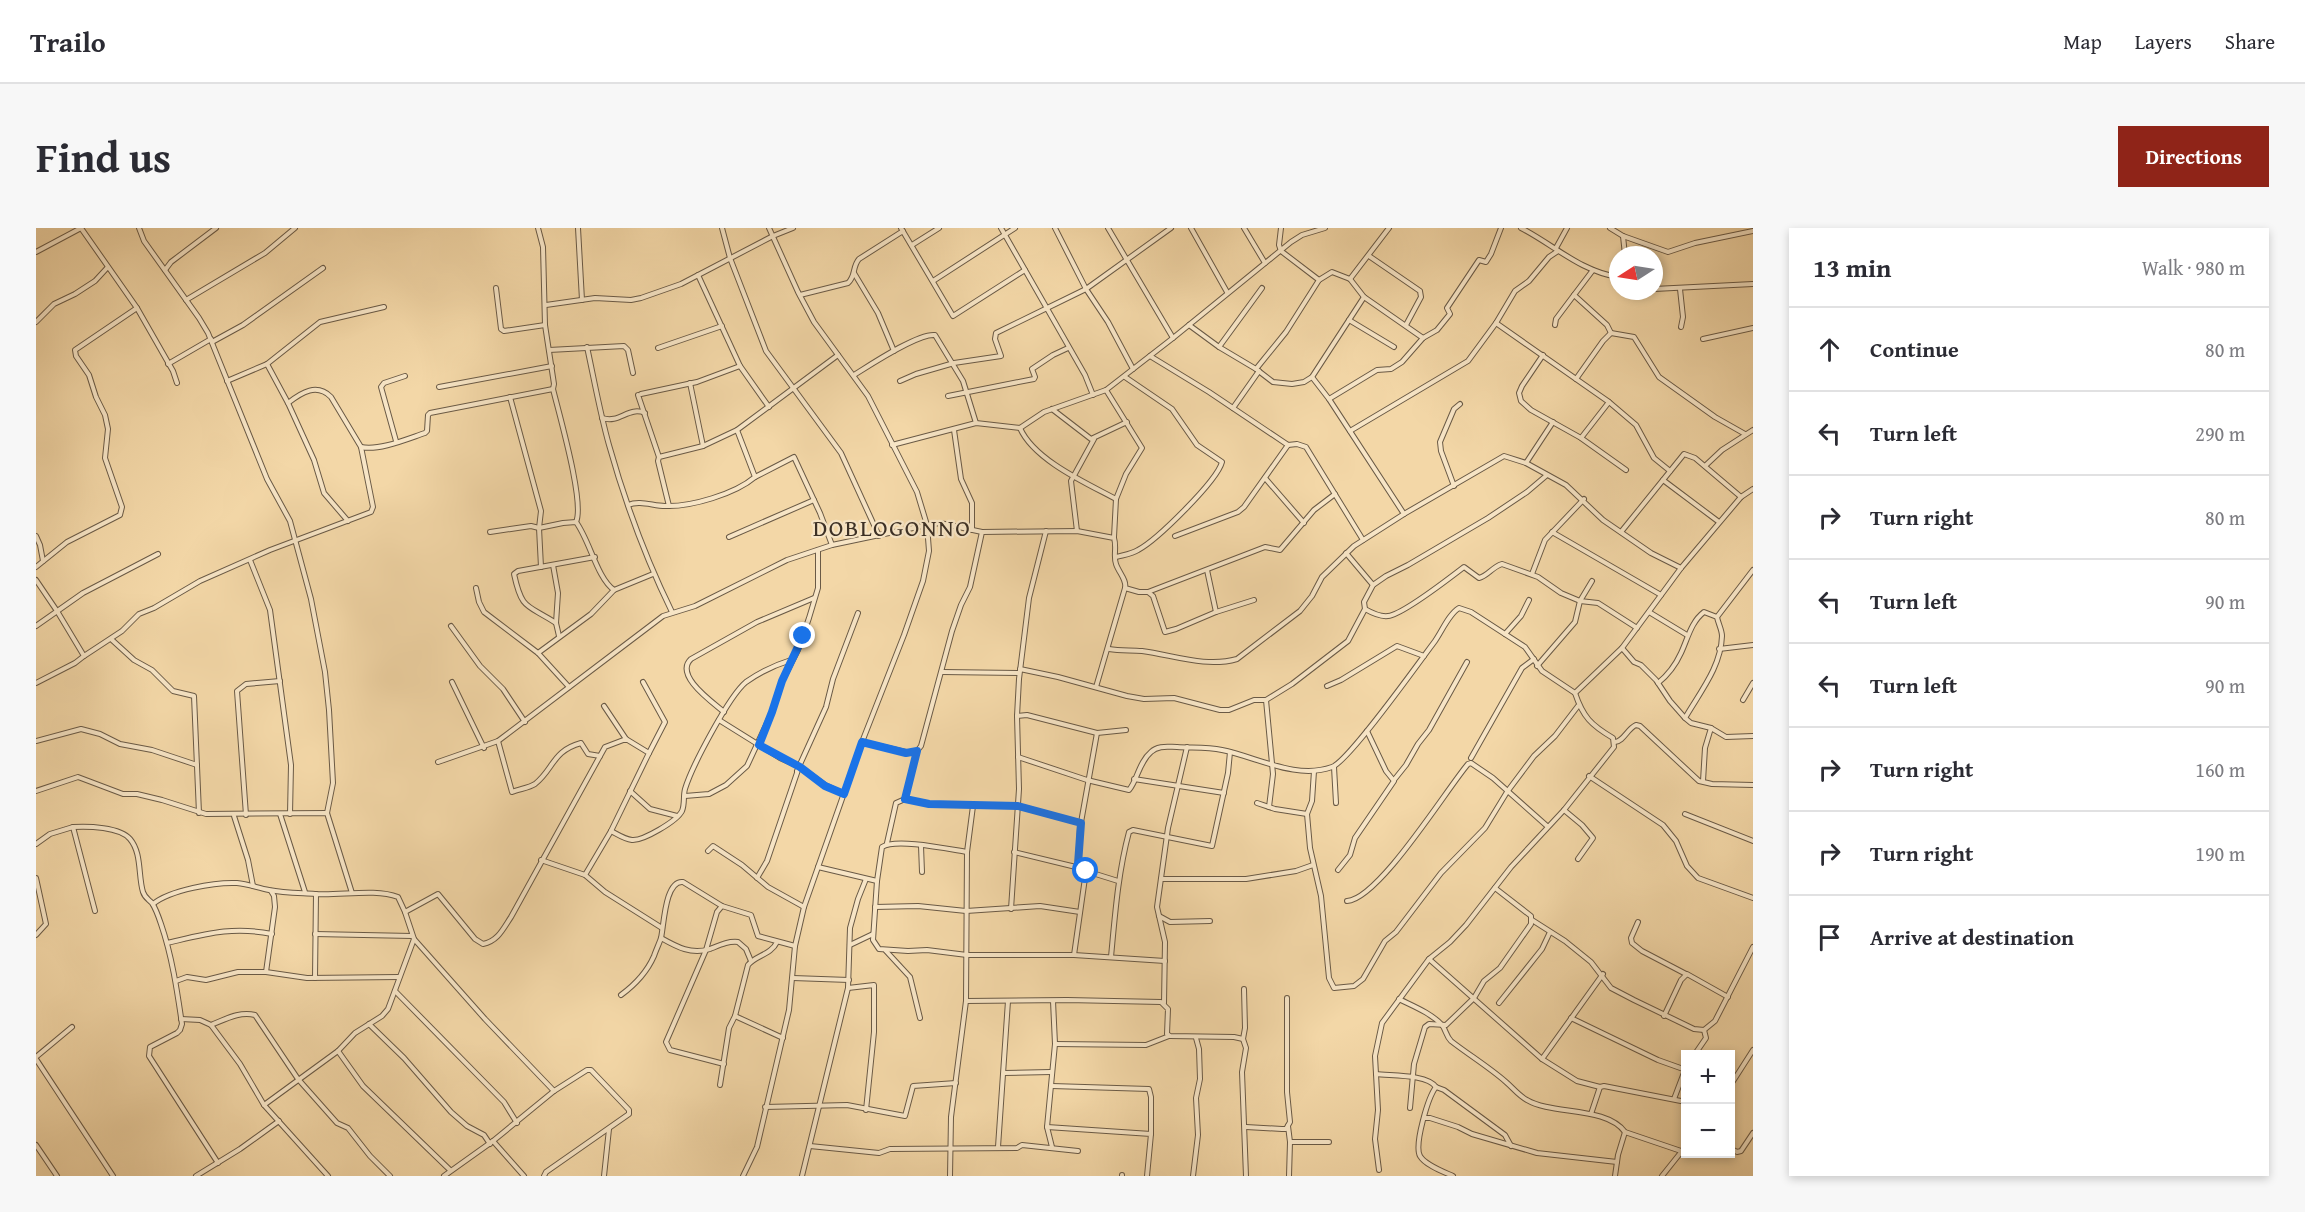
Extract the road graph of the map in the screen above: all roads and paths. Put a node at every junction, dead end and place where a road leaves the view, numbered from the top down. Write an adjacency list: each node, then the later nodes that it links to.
1 (139, 228): 41 (street)
2 (216, 228): 41 (street)
3 (294, 228): 60 (street)
4 (538, 228): 62 (street)
5 (578, 228): 61 (street)
6 (722, 228): 36 (street)
7 (770, 228): 28 (street)
8 (793, 228): 28 (street)
9 (939, 228): 30 (street)
10 (1001, 228): 27 (street)
11 (1014, 228): 27 (street)
12 (1055, 228): 53 (street)
13 (1108, 228): 37 (street)
14 (1171, 228): 37 (street)
15 (1191, 228): 56 (street)
16 (1244, 228): 38 (street)
17 (1281, 228): 32 (street)
18 (1325, 228): 32 (street)
19 (1389, 228): 35 (street)
20 (1501, 228): 79 (street)
21 (1521, 228): 33 (street)
22 (1567, 228): 33 (street)
23 (1610, 228): 29 (street)
24 (902, 230): 30 (street); 44 (street)
25 (1738, 230): 26 (street); 29 (street)
26 (1753, 231)
27 (1004, 234): 42 (street); 49 (street)
28 (773, 236): 36 (street); 57 (street)
29 (1623, 236): 31 (street)
30 (912, 245): 49 (street)
31 (1624, 246)
32 (1281, 250): 38 (street); 48 (street)
33 (1557, 250): 43 (street); 68 (street)
34 (36, 252): 39 (street)
35 (1369, 256): 47 (street); 72 (street)
36 (730, 258): 46 (street); 111 (street)
37 (1126, 260): 53 (street); 78 (street)
38 (1265, 263): 56 (street)
39 (107, 268): 64 (street); 67 (street)
40 (322, 268): 81 (street)
41 (165, 270): 60 (street)
42 (1025, 270): 49 (street); 65 (street)
43 (1593, 270): 45 (street); 58 (street)
44 (854, 273): 57 (street); 88 (street)
45 (1609, 274)
46 (698, 275): 61 (street); 73 (street)
47 (1350, 279): 48 (street); 59 (street)
48 (1319, 280): 98 (street)
49 (933, 281)
50 (1753, 284): 55 (street)
51 (496, 288): 70 (street)
52 (1262, 288): 83 (street)
53 (1086, 289): 65 (street); 97 (street)
54 (1663, 289): 55 (street)
55 (1680, 289): 74 (street)
56 (1227, 292): 71 (street)
57 (800, 295): 89 (street)
58 (1574, 295): 69 (street); 76 (street)
59 (1364, 297): 66 (street); 72 (street)
60 (186, 300): 81 (street)
61 (582, 300): 62 (street)
62 (546, 305): 70 (street)
63 (384, 307): 92 (street)
64 (137, 308): 94 (street); 189 (street)
65 (1047, 309): 86 (street); 93 (street)
66 (1349, 320): 84 (street); 103 (street)
67 (36, 322)
68 (1496, 323): 90 (street); 133 (street)
69 (1555, 324)
70 (546, 325): 87 (street)
71 (1189, 325): 78 (street); 83 (street)
72 (1406, 325): 79 (street)
73 (722, 326): 85 (street); 96 (street)
74 (1681, 327)
75 (1752, 328): 77 (street); 80 (street)
76 (1611, 333): 104 (street); 134 (street)
77 (1753, 335)
78 (1173, 338): 91 (street)
79 (1424, 338): 117 (street)
80 (1703, 339)
81 (211, 341): 94 (street); 105 (street)
82 (587, 347): 87 (street); 99 (street); 125 (street)
83 (1219, 347): 98 (street)
84 (1394, 347)
85 (658, 348)
86 (1068, 348): 113 (street); 114 (street)
87 (549, 350): 95 (street)
88 (894, 351): 93 (street); 100 (street)
89 (838, 355): 100 (street); 111 (street)
90 (1543, 355): 104 (street); 127 (street)
91 (1150, 356): 97 (street); 122 (street)
92 (267, 363): 105 (street); 119 (street)
93 (954, 363): 106 (street); 113 (street)
94 (168, 364): 107 (street)
95 (552, 366): 109 (street); 110 (street)
96 (740, 366): 108 (street); 121 (street)
97 (1133, 369): 102 (street)
98 (1258, 370): 103 (street); 122 (street)
99 (633, 373)
100 (854, 375): 138 (street)
101 (405, 376): 137 (street)
102 (1125, 377): 112 (street); 187 (street)
103 (1312, 377): 117 (street)
104 (1576, 379): 118 (street)
105 (227, 381): 180 (street)
106 (900, 381)
107 (177, 383)
108 (690, 383): 124 (street); 140 (street)
109 (439, 387)
110 (553, 388): 116 (street); 163 (street)
111 (793, 389): 121 (street); 176 (street)
112 (1106, 390): 114 (street); 126 (street)
113 (968, 391): 115 (street); 128 (street)
114 (1093, 395): 123 (street)
115 (948, 396)
116 (510, 397): 137 (street); 167 (street)
117 (1329, 399): 133 (street)
118 (1609, 402): 135 (street); 146 (street)
119 (288, 403): 141 (street); 162 (street)
120 (1460, 404): 152 (street)
121 (769, 407): 130 (street)
122 (1233, 408): 139 (street)
123 (1052, 409): 129 (street); 136 (street)
124 (645, 413): 125 (street); 142 (street)
125 (602, 418): 159 (street)
126 (1127, 422): 136 (street); 156 (street)
127 (1553, 422): 135 (street); 143 (street)
128 (976, 423): 129 (street); 131 (street)
129 (1020, 428): 148 (street)
130 (737, 430): 140 (street); 149 (street)
131 (954, 430): 138 (street); 168 (street)
132 (1753, 430): 134 (street)
133 (1350, 431): 161 (street)
134 (1745, 434): 144 (street)
135 (1581, 438): 145 (street)
136 (1094, 439): 148 (street)
137 (396, 441): 141 (street)
138 (892, 445): 166 (street)
139 (1288, 445): 150 (street); 154 (street)
140 (703, 446): 142 (street)
141 (362, 447): 162 (street)
142 (659, 457): 160 (street)
143 (1526, 463): 147 (street); 152 (street)
144 (1705, 466): 146 (street); 155 (street)
145 (1626, 470)
146 (1670, 471): 151 (street)
147 (1547, 475): 157 (street); 200 (street)
148 (1074, 476): 156 (street); 170 (street)
149 (754, 477): 158 (street); 160 (street)
150 (1265, 478): 165 (street); 177 (street)
151 (1663, 480): 164 (street); 174 (street)
152 (1454, 486): 161 (street)
153 (1753, 489): 155 (street)
154 (1335, 494): 165 (street); 181 (street)
155 (1742, 497): 164 (street)
156 (1116, 499): 179 (street)
157 (1584, 499): 173 (street); 174 (street)
158 (814, 500): 178 (street); 182 (street)
159 (628, 505): 160 (street); 196 (street)
160 (669, 506)
161 (1404, 514): 181 (street)
162 (348, 521): 180 (street)
163 (576, 522): 167 (street); 186 (street)
164 (1719, 522): 193 (street)
165 (1304, 523): 194 (street)
166 (927, 525): 168 (street); 176 (street); 265 (street)
167 (539, 528): 171 (street); 192 (street)
168 (972, 530): 172 (street)
169 (1046, 531): 170 (street); 172 (street); 236 (street)
170 (1077, 531): 179 (street)
171 (490, 532)
172 (982, 532): 237 (street)
173 (1552, 532): 197 (street); 205 (street)
174 (1621, 532): 193 (street)
175 (36, 536): 189 (street)
176 (879, 536): 182 (street)
177 (1175, 536)
178 (729, 537)
179 (1114, 538): 187 (street)
180 (295, 540): 188 (street); 303 (street)
181 (1363, 540): 184 (street)
182 (832, 545): 183 (street)
183 (818, 550): 206 (street); 212 (street)
184 (1346, 553): 200 (street); 227 (street)
185 (158, 554): 211 (street)
186 (595, 557): 190 (street); 203 (street)
187 (1116, 557): 202 (street)
188 (250, 560): 224 (street); 238 (street)
189 (43, 561): 191 (street)
190 (553, 565): 192 (street); 217 (street)
191 (36, 567)
192 (541, 567): 217 (street)
193 (1681, 568): 205 (street)
194 (1208, 570): 204 (street); 213 (street)
195 (1753, 570): 216 (street)
196 (653, 574): 203 (street); 212 (street)
197 (1532, 574): 209 (street); 210 (street)
198 (36, 580): 211 (street)
199 (1592, 581): 209 (street)
200 (1373, 585): 210 (street)
201 (476, 588): 229 (street)
202 (1125, 588): 204 (street); 227 (street)
203 (614, 590): 223 (street)
204 (1148, 592): 213 (street)
205 (1661, 595): 214 (street)
206 (815, 598): 233 (street); 252 (street)
207 (1254, 600): 213 (street)
208 (1529, 600): 221 (street)
209 (1580, 601): 220 (street); 235 (street)
210 (1365, 609): 248 (street)
211 (57, 611): 218 (street); 230 (street)
212 (672, 612): 245 (street)
213 (1216, 612)
214 (1648, 612): 220 (street); 222 (street)
215 (858, 613): 280 (street)
216 (1717, 617): 222 (street); 228 (street)
217 (556, 623): 223 (street)
218 (36, 626)
219 (451, 626): 256 (street)
220 (1637, 628): 226 (street)
221 (1504, 634): 231 (street); 232 (street)
222 (1688, 635): 242 (street)
223 (559, 636): 229 (street)
224 (110, 639): 230 (street); 277 (street)
225 (1753, 645): 228 (street)
226 (1622, 648): 242 (street); 247 (street)
227 (1109, 649): 246 (street)
228 (1719, 649): 254 (street)
229 (538, 653): 245 (street)
230 (84, 656): 241 (street)
231 (1424, 656): 244 (street); 259 (street)
232 (1534, 659): 235 (street); 275 (street)
233 (792, 660): 252 (street); 267 (street)
234 (1467, 662): 285 (street)
235 (1537, 666): 247 (street)
236 (1020, 671): 237 (street); 246 (street); 253 (street)
237 (942, 672): 270 (street)
238 (280, 681): 305 (street); 308 (street)
239 (452, 682): 269 (street)
240 (643, 682): 272 (street)
241 (36, 683)
242 (1658, 683): 254 (street)
243 (1753, 683): 249 (street)
244 (1327, 686)
245 (569, 687): 256 (street)
246 (1096, 687): 248 (street)
247 (1575, 693): 251 (street)
248 (1266, 700): 278 (street)
249 (1743, 700)
250 (604, 706): 262 (street)
251 (1578, 706): 266 (street); 291 (street)
252 (724, 712): 255 (street)
253 (1017, 716): 260 (street); 274 (street)
254 (1685, 718): 257 (street)
255 (719, 720): 267 (street); 294 (street)
256 (525, 722): 264 (street)
257 (1711, 728): 261 (street); 286 (street)
258 (1126, 730): 260 (street)
259 (1367, 731): 279 (street); 285 (street)
260 (1097, 733): 284 (street)
261 (1753, 736)
262 (626, 739): 272 (street); 273 (street)
263 (36, 741): 277 (street)
264 (498, 741): 269 (street); 273 (street)
265 (862, 742): 270 (street); 293 (street)
266 (1615, 742): 282 (street); 286 (street)
267 (759, 745): 280 (street); 294 (street)
268 (1187, 747): 271 (street); 283 (street); 288 (street)
269 (484, 748): 276 (street)
270 (917, 751): 295 (street)
271 (1230, 752): 278 (street); 292 (street)
272 (649, 753): 289 (street)
273 (600, 756): 324 (street)
274 (1018, 757): 284 (street); 299 (street)
275 (1471, 758)
276 (438, 762)
277 (197, 765): 302 (street)
278 (1273, 765): 281 (street); 300 (street)
279 (1334, 767): 281 (street); 297 (street)
280 (798, 768): 293 (street); 333 (street)
281 (1314, 771): 306 (street)
282 (1589, 776): 301 (street); 344 (street)
283 (1134, 779): 284 (street); 288 (street)
284 (1087, 780): 311 (street)
285 (1394, 780): 328 (street)
286 (1703, 782): 287 (street)
287 (1753, 785)
288 (1176, 786): 292 (street); 315 (street)
289 (630, 790): 310 (street); 314 (street)
290 (36, 791): 302 (street)
291 (1507, 792): 313 (street); 325 (street); 345 (street)
292 (1224, 793): 315 (street)
293 (844, 794): 326 (street)
294 (685, 796): 310 (street)
295 (905, 799): 298 (street); 317 (street)
296 (1257, 803): 300 (street)
297 (1336, 803)
298 (973, 806): 299 (street); 321 (street)
299 (1018, 806): 311 (street); 322 (street)
300 (1269, 807): 306 (street)
301 (1563, 810): 313 (street); 323 (street)
302 (199, 813): 309 (street)
303 (327, 813): 305 (street); 342 (street)
304 (280, 814): 305 (street); 308 (street); 341 (street)
305 (290, 814)
306 (1307, 814): 325 (street)
307 (1685, 814): 316 (street)
308 (246, 815): 309 (street)
309 (234, 816): 338 (street)
310 (678, 816): 314 (street)
311 (1081, 823): 327 (street)
312 (73, 826): 318 (street); 346 (street); 351 (street)
313 (1547, 826): 339 (street)
314 (610, 831): 331 (street)
315 (1167, 838): 335 (street); 337 (street)
316 (1753, 841)
317 (887, 843): 319 (street); 336 (street)
318 (36, 844)
319 (921, 846): 321 (street); 330 (street)
320 (708, 851): 333 (street)
321 (967, 852): 352 (street)
322 (1014, 852): 327 (street); 350 (street)
323 (1578, 859)
324 (541, 860): 331 (street); 353 (street)
325 (1314, 865): 335 (street)
326 (818, 867): 334 (street); 348 (street)
327 (1080, 868): 329 (street)
328 (1338, 870)
329 (1086, 871): 337 (street); 354 (street)
330 (922, 872)
331 (585, 875): 359 (street)
332 (36, 878): 364 (street)
333 (757, 878): 348 (street)
334 (866, 879): 336 (street); 370 (street)
335 (1161, 879): 355 (street)
336 (877, 881): 349 (street)
337 (1118, 881): 376 (street)
338 (253, 886): 340 (street); 346 (street)
339 (1495, 888): 356 (street); 377 (street)
340 (270, 890): 341 (street); 361 (street)
341 (305, 892): 343 (street)
342 (352, 893): 343 (street); 353 (street)
343 (316, 894): 362 (street)
344 (1753, 898)
345 (1347, 901)
346 (153, 904): 368 (street)
347 (722, 906): 359 (street); 367 (street); 372 (street)
348 (804, 907): 369 (street)
349 (875, 907): 352 (street); 363 (street)
350 (1011, 909): 352 (street); 354 (street)
351 (95, 911)
352 (966, 911): 374 (street)
353 (405, 912): 365 (street)
354 (1080, 912): 375 (street)
355 (1158, 915): 357 (street); 379 (street)
356 (1532, 920): 360 (street); 394 (street)
357 (1210, 921)
358 (1638, 922): 382 (street)
359 (662, 928): 366 (street)
360 (1550, 932): 381 (street); 399 (street)
361 (272, 934): 368 (street); 380 (street)
362 (315, 934): 365 (street); 383 (street)
363 (873, 934): 370 (street); 373 (street)
364 (36, 935)
365 (413, 938): 384 (street); 435 (street)
366 (661, 938): 372 (street); 391 (street)
367 (777, 942): 369 (street); 378 (street)
368 (167, 943): 387 (street)
369 (795, 946): 385 (street)
370 (849, 946): 386 (street)
371 (1753, 947): 392 (street)
372 (706, 950): 378 (street); 421 (street)
373 (885, 951): 374 (street); 403 (street)
374 (967, 955): 375 (street); 397 (street)
375 (1074, 956): 376 (street)
376 (1111, 957): 379 (street)
377 (1429, 959): 394 (street); 395 (street)
378 (751, 961): 401 (street)
379 (1165, 961): 400 (street)
380 (266, 972): 383 (street); 387 (street)
381 (1603, 974): 402 (street); 404 (street)
382 (1687, 974): 392 (street); 402 (street)
383 (315, 978): 384 (street)
384 (399, 978): 390 (street)
385 (793, 978): 386 (street); 412 (street)
386 (849, 980): 388 (street)
387 (176, 981): 405 (street)
388 (848, 988): 438 (street); 442 (street)
389 (1244, 989): 414 (street)
390 (395, 991): 406 (street); 446 (street)
391 (621, 995)
392 (1728, 997): 410 (street)
393 (1287, 998): 448 (street)
394 (1474, 998): 408 (street); 420 (street)
395 (1399, 999): 408 (street); 425 (street)
396 (1053, 1000): 398 (street); 400 (street); 415 (street)
397 (966, 1001): 398 (street); 430 (street)
398 (1008, 1001): 424 (street)
399 (1499, 1003)
400 (1164, 1004): 413 (street)
401 (735, 1016): 412 (street); 421 (street)
402 (1664, 1016): 410 (street)
403 (920, 1018)
404 (1571, 1018): 420 (street); 422 (street)
405 (181, 1019): 407 (street); 467 (street)
406 (369, 1023): 418 (street); 454 (street)
407 (212, 1025): 427 (street); 439 (street)
408 (1442, 1026): 426 (street); 443 (street)
409 (72, 1027): 419 (street)
410 (1704, 1030): 416 (street)
411 (1168, 1036): 415 (street)
412 (783, 1038): 440 (street)
413 (1196, 1038): 414 (street); 483 (street)
414 (1243, 1039): 449 (street)
415 (1055, 1044): 423 (street)
416 (1698, 1050)
417 (1753, 1050): 428 (street)
418 (338, 1051): 427 (street); 468 (street)
419 (36, 1058): 471 (street)
420 (1542, 1059): 434 (street)
421 (724, 1064): 431 (street)
422 (1681, 1069)
423 (1052, 1072): 424 (street); 432 (street)
424 (1004, 1073): 461 (street)
425 (1376, 1074): 426 (street); 469 (street)
426 (1413, 1078): 433 (street); 441 (street)
427 (298, 1079): 439 (street); 474 (street)
428 (1735, 1079)
429 (1681, 1081): 436 (street)
430 (956, 1083): 442 (street); 460 (street)
431 (720, 1084)
432 (1052, 1086): 447 (street); 453 (street)
433 (1436, 1087): 444 (street); 459 (street)
434 (1600, 1088): 436 (street); 443 (street)
435 (554, 1091): 446 (street); 450 (street)
436 (1674, 1099): 437 (street)
437 (1681, 1101)
438 (818, 1104): 440 (street); 442 (street); 458 (street)
439 (264, 1105): 445 (street)
440 (765, 1107): 479 (street)
441 (1410, 1108)
442 (866, 1110)
443 (1591, 1114): 451 (street)
444 (1424, 1118): 459 (street); 486 (street)
445 (279, 1121): 467 (street); 473 (street)
446 (517, 1123): 454 (street)
447 (1047, 1126): 453 (street); 462 (street)
448 (1288, 1126): 449 (street); 455 (street)
449 (1246, 1127): 484 (street)
450 (609, 1128): 477 (street); 478 (street)
451 (1625, 1131): 464 (street); 466 (street)
452 (1753, 1133): 465 (street)
453 (1152, 1134): 482 (street)
454 (491, 1142): 468 (street); 476 (street)
455 (1290, 1142): 456 (street); 485 (street)
456 (1329, 1142)
457 (36, 1144): 470 (street)
458 (810, 1146): 460 (street); 480 (street)
459 (1511, 1146): 466 (street)
460 (949, 1147): 461 (street); 481 (street)
461 (998, 1147): 462 (street)
462 (1052, 1147): 463 (street)
463 (1078, 1151)
464 (1681, 1151): 488 (street)
465 (1735, 1151)
466 (1617, 1162): 487 (street)
467 (218, 1163): 472 (street)
468 (450, 1170): 475 (street)
469 (1379, 1170)
470 (57, 1176)
471 (113, 1176)
472 (196, 1176)
473 (328, 1176)
474 (390, 1176)
475 (444, 1176)
476 (524, 1176)
477 (544, 1176)
478 (604, 1176)
479 (744, 1176)
480 (802, 1176)
481 (950, 1176)
482 (1147, 1176)
483 (1193, 1176)
484 (1246, 1176)
485 (1289, 1176)
486 (1453, 1176)
487 (1615, 1176)
488 (1662, 1176)

